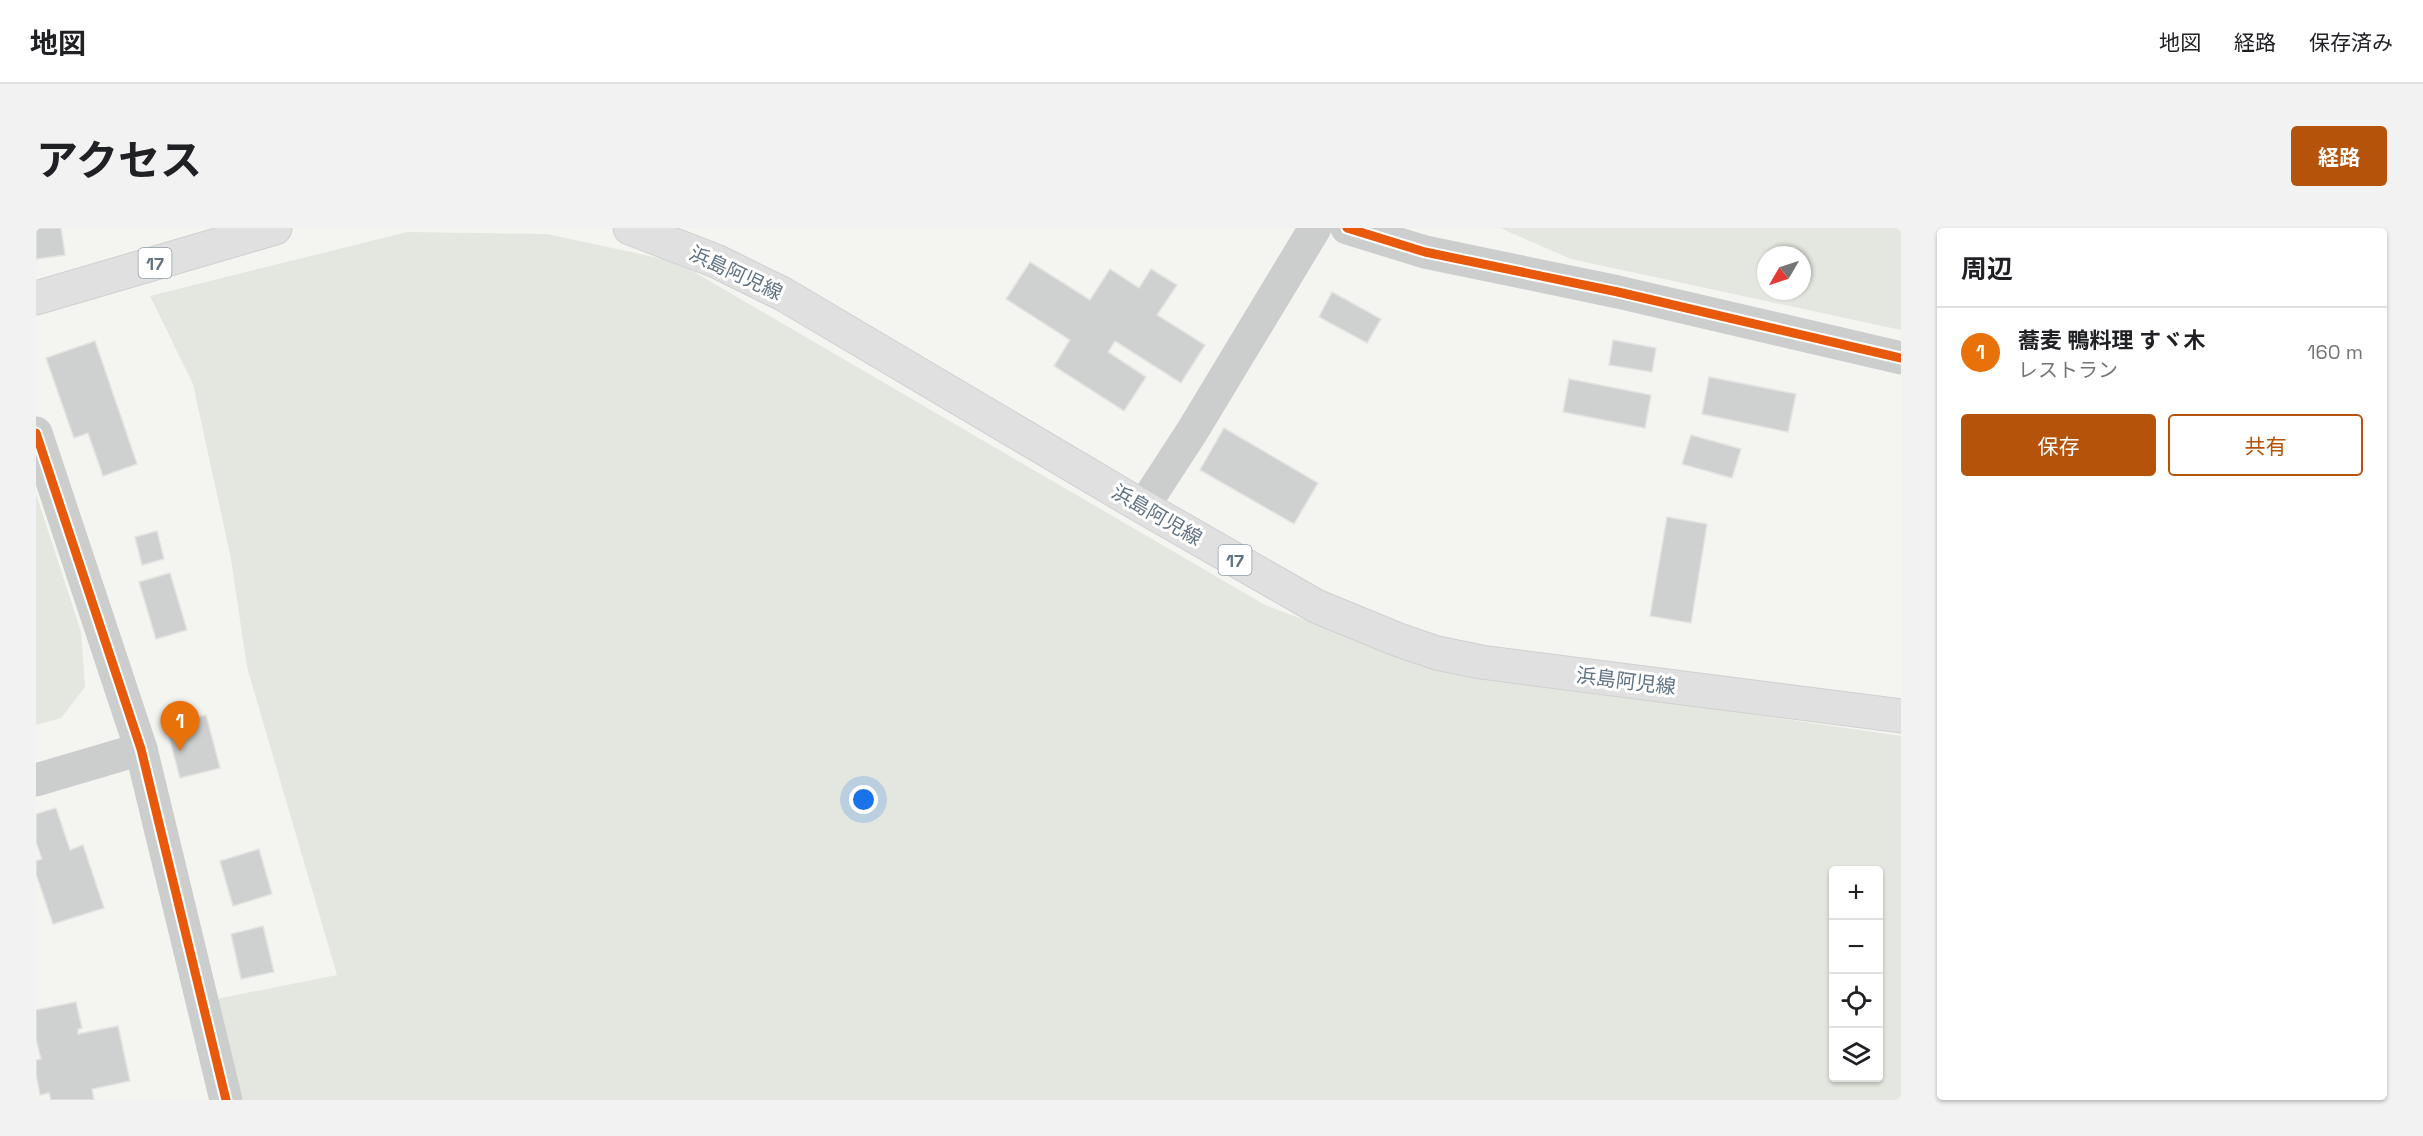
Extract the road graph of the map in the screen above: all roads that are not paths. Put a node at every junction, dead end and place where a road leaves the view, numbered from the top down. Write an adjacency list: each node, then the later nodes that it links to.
1 (275, 228): 5 (main road, 17)
2 (630, 228): 9 (main road, 浜島阿児線 / 17)
3 (1316, 228): 9 (street)
4 (1347, 228): 7 (street)
5 (213, 237): 6 (main road, 17)
6 (36, 298)
7 (1901, 358)
8 (36, 433): 11 (street)
9 (1143, 507): 10 (main road, 浜島阿児線 / 17)
10 (1901, 716)
11 (141, 749): 12 (street); 13 (street)
12 (36, 780)
13 (226, 1100)

